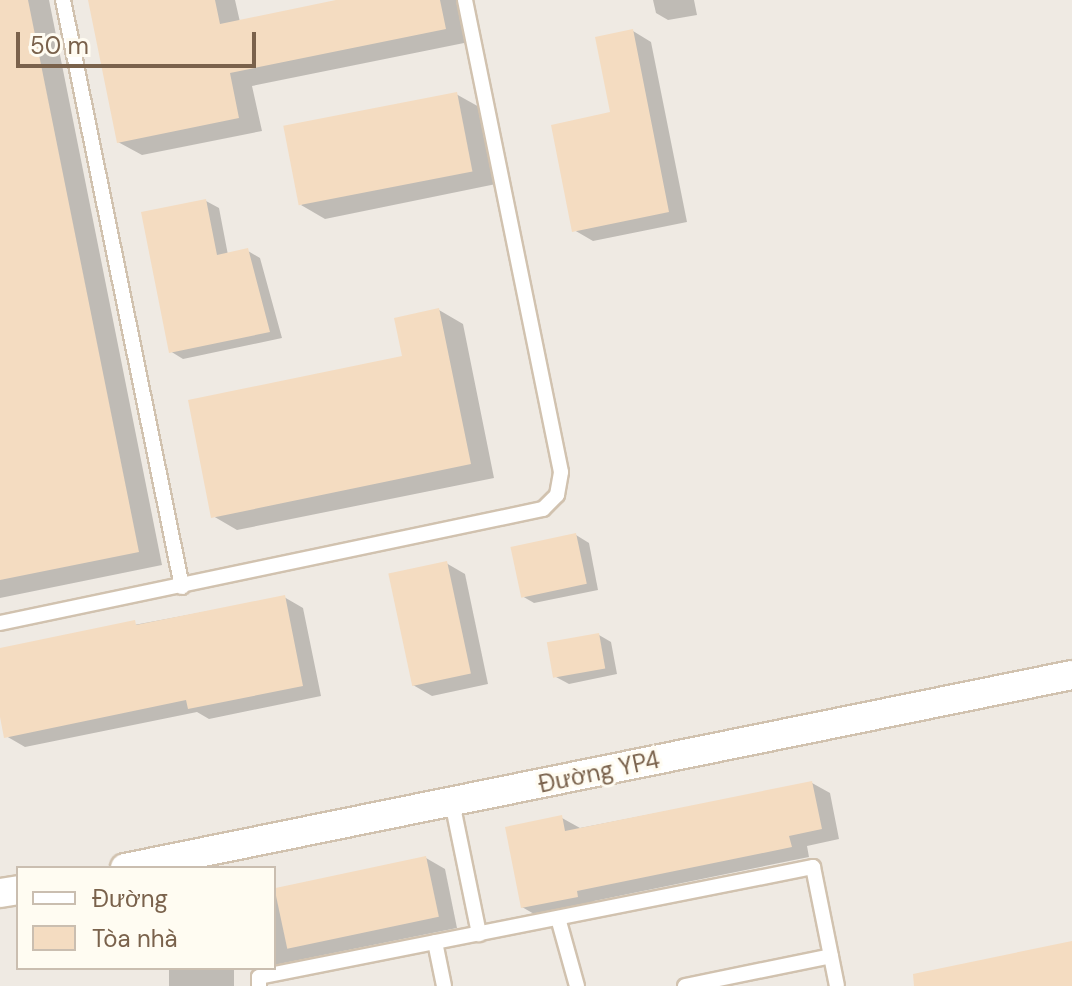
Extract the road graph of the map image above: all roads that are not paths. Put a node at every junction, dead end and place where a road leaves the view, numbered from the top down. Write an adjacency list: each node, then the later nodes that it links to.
1 (63, 0): 3 (lane)
2 (465, 0): 3 (lane)
3 (182, 587): 4 (lane)
4 (0, 623)
5 (1072, 675): 6 (street, Đường YP4)
6 (452, 802): 7 (street, Đường YP4); 9 (lane)
7 (135, 866)
8 (558, 918): 9 (lane); 11 (lane); 14 (lane)
9 (479, 934): 10 (lane)
10 (435, 942): 12 (lane); 13 (lane)
11 (831, 956): 15 (lane); 16 (lane)
12 (259, 986)
13 (444, 986)
14 (577, 986)
15 (685, 986)
16 (837, 986)

